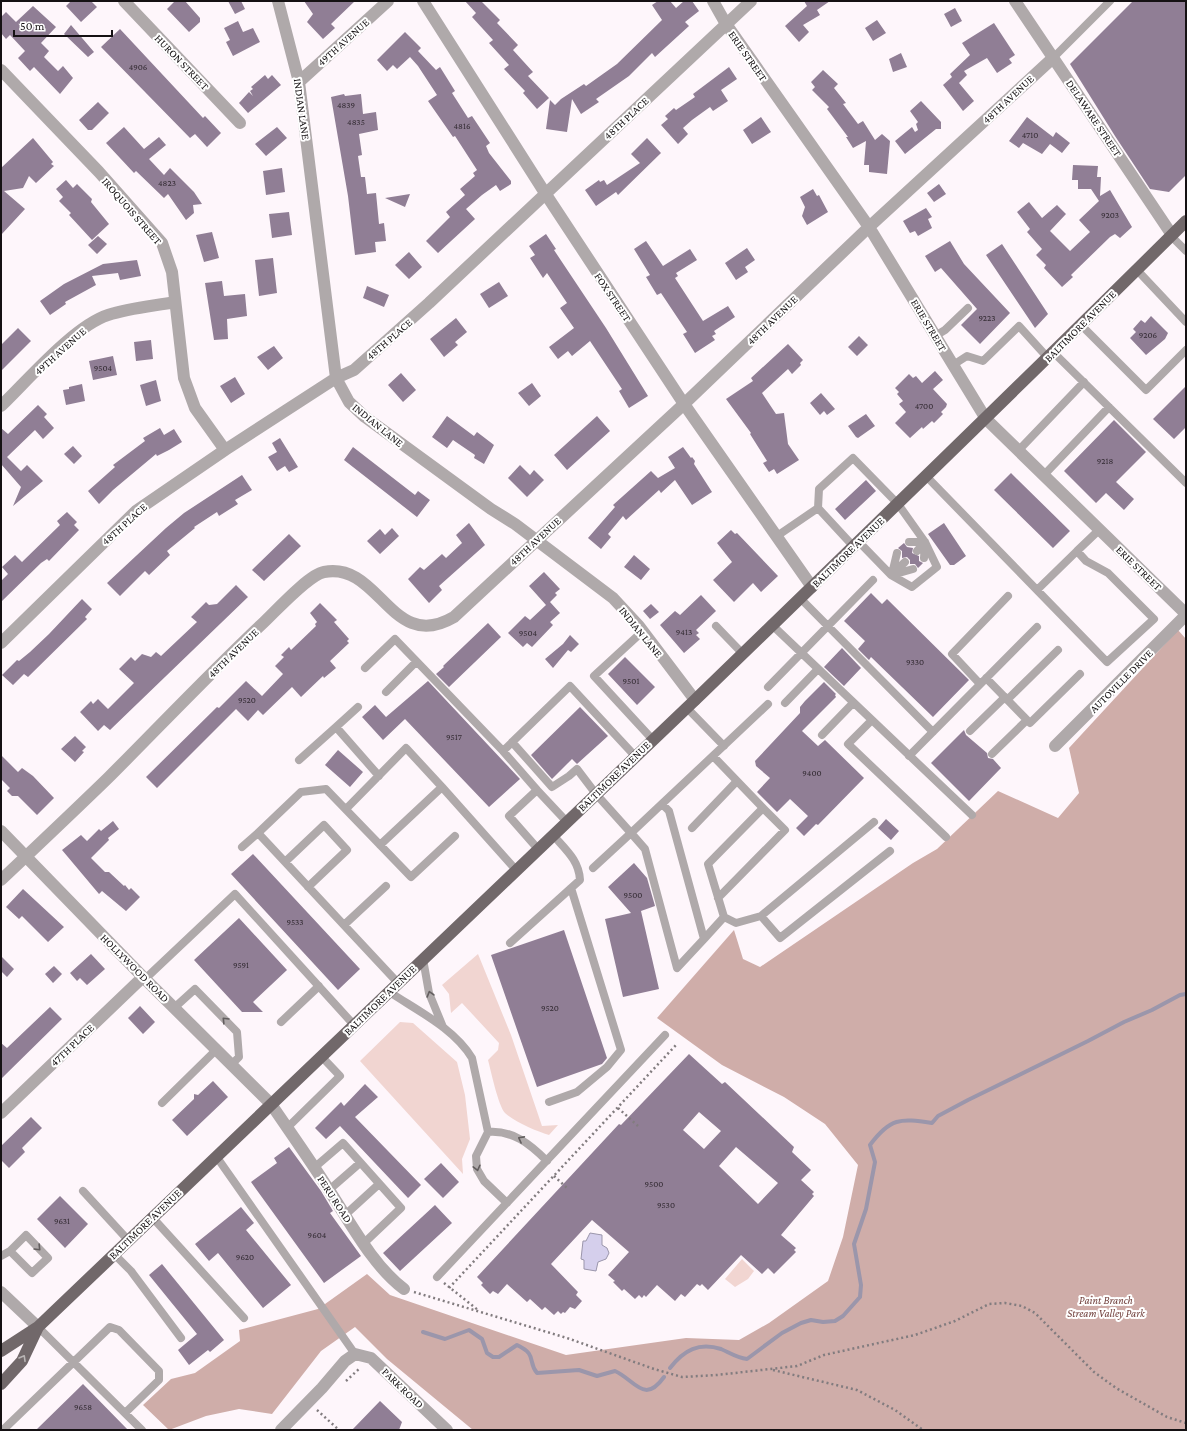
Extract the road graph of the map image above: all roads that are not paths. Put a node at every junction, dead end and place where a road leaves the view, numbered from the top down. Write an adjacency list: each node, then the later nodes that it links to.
1 (124, 1): 13 (street, HURON STREET)
2 (278, 1): 12 (street, INDIAN LANE)
3 (388, 1): 12 (street, 49TH AVENUE)
4 (423, 1): 14 (street, FOX STREET)
5 (713, 1): 9 (street, ERIE STREET)
6 (751, 1): 9 (street, 48TH PLACE)
7 (1015, 1): 10 (street, DELAWARE STREET)
8 (1110, 1): 10 (lane)
9 (726, 24): 14 (street, 48TH PLACE); 16 (street, ERIE STREET)
10 (1053, 58): 16 (street, 48TH AVENUE); 17 (street, DELAWARE STREET)
11 (1, 70): 20 (street, IROQUOIS STREET)
12 (299, 82): 28 (street, INDIAN LANE)
13 (240, 123)
14 (545, 193): 28 (street, 48TH PLACE); 30 (street, FOX STREET)
15 (1186, 221): 17 (main road, BALTIMORE AVENUE)
16 (869, 227): 24 (street, ERIE STREET); 30 (street, 48TH AVENUE)
17 (1172, 236): 18 (lane); 19 (main road, BALTIMORE AVENUE)
18 (1186, 251)
19 (1137, 270): 22 (lane); 23 (main road, BALTIMORE AVENUE)
20 (175, 302): 31 (street, 49TH AVENUE); 34 (street, IROQUOIS STREET)
21 (968, 308): 24 (lane)
22 (1186, 322)
23 (1081, 325): 25 (lane); 26 (main road, BALTIMORE AVENUE)
24 (935, 336): 27 (street, ERIE STREET)
25 (1186, 350)
26 (1051, 355): 27 (lane); 29 (lane); 33 (main road, BALTIMORE AVENUE)
27 (953, 365): 33 (street, ERIE STREET)
28 (336, 378): 34 (street, 48TH PLACE); 43 (street, INDIAN LANE)
29 (1084, 382): 32 (lane); 35 (lane)
30 (684, 404): 42 (street, FOX STREET); 43 (street, 48TH AVENUE)
31 (1, 406)
32 (1109, 407): 37 (lane); 38 (lane)
33 (986, 419): 35 (street, ERIE STREET); 36 (main road, BALTIMORE AVENUE)
34 (225, 450): 65 (street, 48TH PLACE)
35 (1018, 451): 37 (street, ERIE STREET)
36 (926, 476): 39 (main road, BALTIMORE AVENUE); 56 (lane)
37 (1043, 476): 41 (street, ERIE STREET)
38 (1186, 483)
39 (898, 504): 40 (lane); 45 (lane); 46 (main road, BALTIMORE AVENUE)
40 (818, 508): 42 (lane); 46 (lane)
41 (1099, 530): 48 (lane); 59 (street, ERIE STREET)
42 (777, 536): 55 (street, FOX STREET)
43 (535, 541): 64 (street, INDIAN LANE); 120 (street, 48TH AVENUE)
44 (909, 542): 45 (lane)
45 (926, 542): 47 (lane); 50 (lane); 53 (lane)
46 (856, 544): 53 (lane); 55 (main road, BALTIMORE AVENUE)
47 (917, 550)
48 (1077, 550): 56 (lane); 56 (lane)
49 (897, 553): 53 (lane)
50 (924, 558)
51 (905, 562): 53 (lane)
52 (913, 569): 53 (lane)
53 (891, 575)
54 (873, 580): 62 (lane)
55 (812, 587): 58 (main road, BALTIMORE AVENUE)
56 (1037, 590)
57 (1008, 596): 73 (lane)
58 (800, 598): 60 (main road, BALTIMORE AVENUE); 62 (lane)
59 (1186, 614): 91 (street, AUTOVILLE DRIVE)
60 (771, 624): 67 (lane); 68 (main road, BALTIMORE AVENUE)
61 (716, 626): 68 (lane)
62 (827, 626): 67 (lane); 86 (lane)
63 (1037, 627): 73 (lane)
64 (643, 631): 79 (street, INDIAN LANE); 88 (lane)
65 (1, 643)
66 (1058, 650): 76 (lane)
67 (801, 653): 71 (lane); 74 (lane)
68 (743, 654): 79 (main road, BALTIMORE AVENUE)
69 (416, 662): 70 (lane); 75 (lane); 92 (lane)
70 (365, 668)
71 (818, 669): 77 (lane); 78 (lane)
72 (1080, 674): 83 (lane)
73 (983, 681): 76 (lane); 86 (lane)
74 (768, 687)
75 (386, 692)
76 (1006, 699): 83 (lane); 85 (lane)
77 (785, 703)
78 (853, 703): 82 (lane); 87 (lane)
79 (691, 704): 88 (main road, BALTIMORE AVENUE); 90 (lane)
80 (768, 704): 90 (lane)
81 (358, 707): 84 (lane)
82 (872, 720): 96 (lane); 115 (lane)
83 (1027, 720): 93 (lane)
84 (336, 727): 97 (lane); 98 (lane)
85 (970, 731)
86 (933, 732): 96 (lane)
87 (822, 735)
88 (653, 740): 94 (main road, BALTIMORE AVENUE)
89 (512, 742): 92 (lane); 94 (lane); 102 (lane)
90 (724, 746): 95 (lane)
91 (1055, 746)
92 (503, 751): 101 (lane)
93 (992, 754)
94 (635, 756): 102 (main road, BALTIMORE AVENUE)
95 (713, 756): 99 (lane); 103 (lane)
96 (909, 756): 106 (lane)
97 (299, 760)
98 (379, 776): 100 (lane); 105 (lane)
99 (737, 781): 104 (lane); 109 (lane)
100 (442, 788): 116 (lane); 123 (lane)
101 (537, 790): 107 (lane); 118 (lane)
102 (596, 794): 107 (main road, BALTIMORE AVENUE); 112 (lane)
103 (662, 804): 112 (lane); 132 (lane)
104 (763, 808): 128 (lane); 128 (lane)
105 (346, 809): 111 (lane); 116 (lane)
106 (972, 815)
107 (567, 822): 113 (main road, BALTIMORE AVENUE)
108 (874, 822): 129 (lane)
109 (692, 828)
110 (1, 831): 120 (street, HOLLYWOOD ROAD)
111 (258, 833): 117 (lane); 121 (lane)
112 (632, 833): 122 (lane); 132 (lane)
113 (553, 835): 118 (main road, BALTIMORE AVENUE); 127 (lane)
114 (455, 836): 116 (lane)
115 (946, 837)
116 (380, 845)
117 (242, 847)
118 (538, 849): 123 (main road, BALTIMORE AVENUE)
119 (890, 851): 129 (lane)
120 (25, 857): 124 (street, 48TH AVENUE); 135 (street, HOLLYWOOD ROAD)
121 (285, 862): 126 (lane); 126 (lane)
122 (593, 868)
123 (516, 870): 134 (main road, BALTIMORE AVENUE)
124 (1, 880)
125 (386, 886): 131 (lane)
126 (308, 887): 131 (lane)
127 (571, 888): 133 (lane); 147 (lane)
128 (718, 898): 130 (lane)
129 (761, 916): 130 (lane)
130 (724, 917): 132 (lane)
131 (344, 925): 136 (lane)
132 (704, 939)
133 (510, 943)
134 (423, 959): 136 (main road, BALTIMORE AVENUE); 142 (lane, one-way to 134)
135 (144, 978): 137 (lane); 139 (street, HOLLYWOOD ROAD); 150 (street, 47TH PLACE)
136 (398, 983): 138 (main road, BALTIMORE AVENUE)
137 (319, 986): 140 (lane); 141 (lane)
138 (388, 992): 141 (main road, BALTIMORE AVENUE); 142 (lane)
139 (174, 1008): 144 (street, HOLLYWOOD ROAD); 146 (lane, one-way to 139)
140 (281, 1022)
141 (354, 1024): 145 (main road, BALTIMORE AVENUE)
142 (443, 1028): 152 (lane)
143 (665, 1035): 154 (lane)
144 (216, 1050): 146 (street, HOLLYWOOD ROAD); 148 (lane)
145 (321, 1056): 149 (main road, BALTIMORE AVENUE); 151 (lane)
146 (231, 1064): 149 (street, HOLLYWOOD ROAD)
147 (549, 1102)
148 (162, 1103)
149 (271, 1104): 151 (street, PERU ROAD); 153 (main road, BALTIMORE AVENUE)
150 (1, 1113)
151 (288, 1127): 156 (street, PERU ROAD)
152 (488, 1132): 154 (lane, one-way to 152); 160 (lane, one-way to 160)
153 (216, 1156): 162 (main road, BALTIMORE AVENUE); 175 (lane)
154 (547, 1160): 160 (lane)
155 (360, 1163): 156 (lane); 157 (lane); 158 (lane)
156 (315, 1167): 158 (street, PERU ROAD)
157 (379, 1184): 161 (lane); 164 (lane)
158 (329, 1190): 161 (street, PERU ROAD)
159 (83, 1191): 163 (lane)
160 (507, 1203): 168 (lane)
161 (345, 1215): 164 (street, PERU ROAD)
162 (152, 1217): 163 (main road, BALTIMORE AVENUE); 171 (lane)
163 (128, 1240): 166 (main road, BALTIMORE AVENUE)
164 (364, 1243): 169 (street, PERU ROAD)
165 (10, 1251): 165 (lane, one-way to 165); 167 (lane)
166 (114, 1254): 172 (main road, BALTIMORE AVENUE); 173 (lane)
167 (1, 1256)
168 (437, 1277)
169 (404, 1289)
170 (1, 1292): 172 (street)
171 (244, 1318)
172 (38, 1327): 174 (main road, BALTIMORE AVENUE); 176 (lane); 177 (main road, BALTIMORE AVENUE, one-way to 172)
173 (181, 1338)
174 (1, 1351)
175 (355, 1354): 181 (street); 182 (street, PARK ROAD)
176 (73, 1362): 178 (lane); 178 (lane); 179 (lane)
177 (1, 1384)
178 (125, 1413): 180 (lane)
179 (3, 1430)
180 (142, 1430)
181 (281, 1430)
182 (447, 1430)

